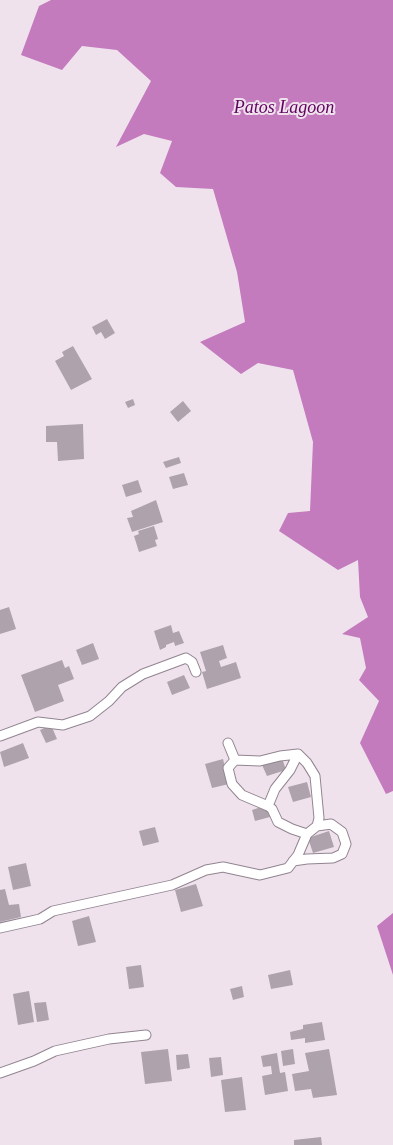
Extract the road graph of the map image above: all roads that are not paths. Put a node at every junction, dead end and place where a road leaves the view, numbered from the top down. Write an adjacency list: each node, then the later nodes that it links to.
1 (196, 672): 2 (lane)
2 (0, 736)
3 (228, 743): 5 (lane)
4 (298, 754): 5 (lane); 6 (lane); 7 (lane)
5 (234, 760): 6 (lane)
6 (268, 806): 8 (lane)
7 (317, 826): 8 (lane); 9 (lane)
8 (306, 834): 9 (lane)
9 (293, 861): 10 (lane)
10 (0, 928)
11 (146, 1035): 12 (lane)
12 (0, 1073)

